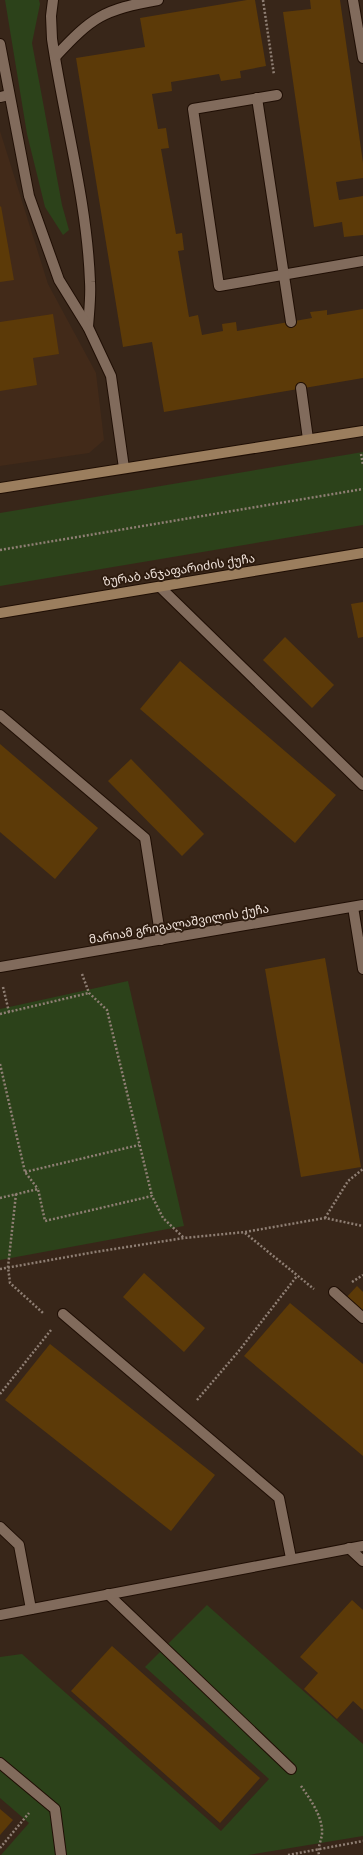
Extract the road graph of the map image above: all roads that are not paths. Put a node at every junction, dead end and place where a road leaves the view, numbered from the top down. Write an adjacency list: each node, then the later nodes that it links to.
1 (53, 0): 5 (street)
2 (158, 0): 5 (street)
3 (353, 0): 6 (street)
4 (0, 44): 8 (street)
5 (54, 57): 13 (street)
6 (363, 58)
7 (277, 95): 9 (street)
8 (4, 96): 13 (street)
9 (257, 98): 11 (street); 11 (street)
10 (363, 261): 11 (street)
11 (283, 275): 12 (street)
12 (291, 322)
13 (88, 327): 17 (street)
14 (301, 388): 16 (street)
15 (363, 430): 16 (main road)
16 (308, 439): 17 (main road)
17 (124, 468): 18 (main road)
18 (0, 488)
19 (363, 553): 20 (main road, ზურაბ ანჯაფარიძის ქუჩა)
20 (160, 587): 21 (main road, ზურაბ ანჯაფარიძის ქუჩა); 23 (street)
21 (0, 613)
22 (0, 715): 26 (street)
23 (363, 785)
24 (363, 905): 25 (street, მარიამ გრიგალაშვილის ქუჩა)
25 (353, 907): 26 (street, მარიამ გრიგალაშვილის ქუჩა); 28 (street)
26 (161, 940): 27 (street, მარიამ გრიგალაშვილის ქუჩა)
27 (0, 967)
28 (363, 969)
29 (334, 1292): 31 (street)
30 (63, 1314): 35 (street)
31 (363, 1318)
32 (0, 1527): 38 (street)
33 (363, 1546): 34 (street)
34 (349, 1548): 35 (street); 36 (street)
35 (291, 1558): 37 (street)
36 (363, 1561)
37 (108, 1594): 38 (street); 41 (street)
38 (31, 1609): 39 (street)
39 (0, 1615)
40 (0, 1763): 42 (street)
41 (291, 1769)
42 (61, 1855)

